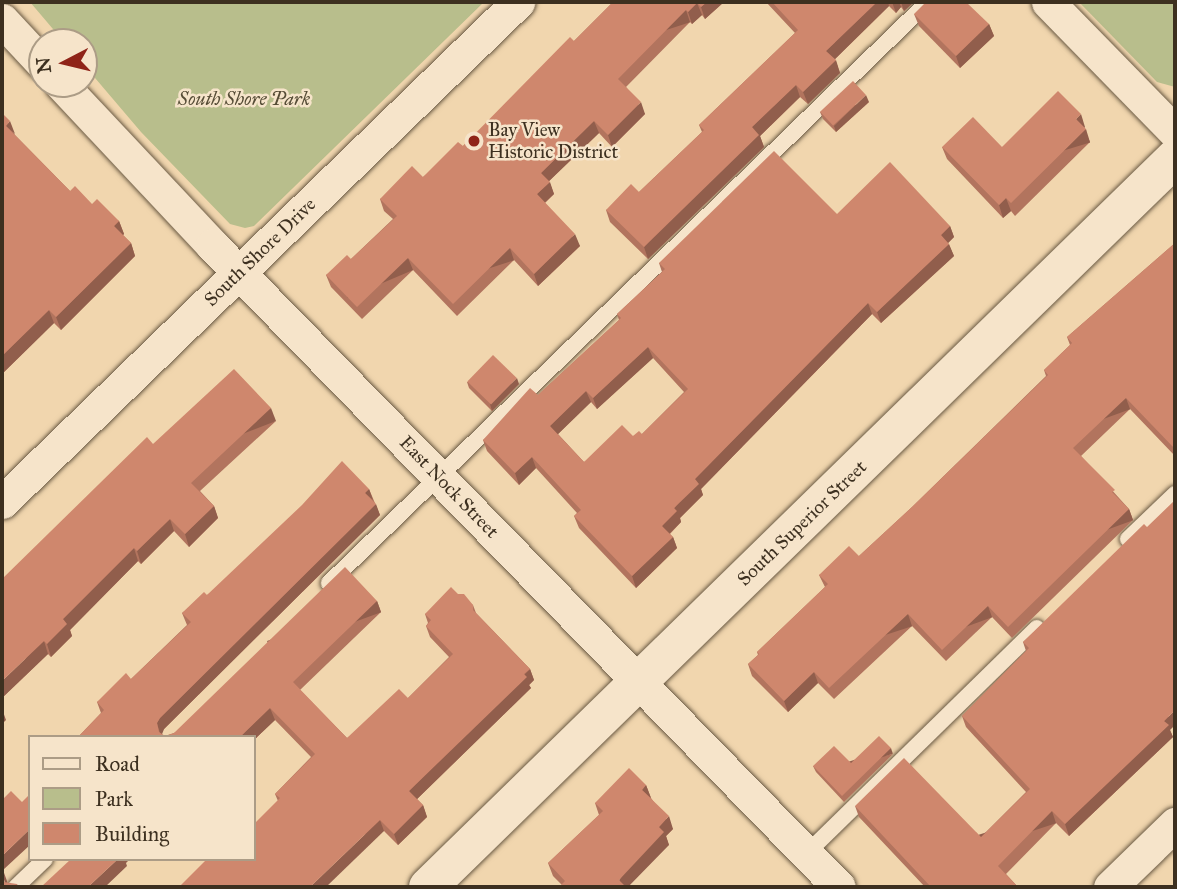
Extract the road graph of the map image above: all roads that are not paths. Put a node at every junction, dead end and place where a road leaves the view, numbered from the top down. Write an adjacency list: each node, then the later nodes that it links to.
1 (518, 2): 9 (street, South Shore Drive)
2 (928, 2): 10 (lane)
3 (1048, 2): 7 (street)
4 (2, 20): 5 (street)
5 (28, 49)
6 (74, 98): 9 (street, East Nock Street)
7 (1175, 132)
8 (1175, 159): 16 (street, South Superior Street)
9 (239, 272): 10 (street, East Nock Street); 12 (street, South Shore Drive)
10 (439, 477): 14 (lane); 16 (street, East Nock Street)
11 (1175, 494): 13 (lane)
12 (2, 502)
13 (1117, 551)
14 (320, 592)
15 (1048, 617): 18 (lane)
16 (639, 682): 18 (street, East Nock Street); 21 (street, South Superior Street)
17 (1175, 824): 23 (street)
18 (806, 854): 22 (street, East Nock Street)
19 (43, 861): 20 (lane)
20 (16, 887)
21 (428, 887)
22 (839, 887)
23 (1110, 887)

